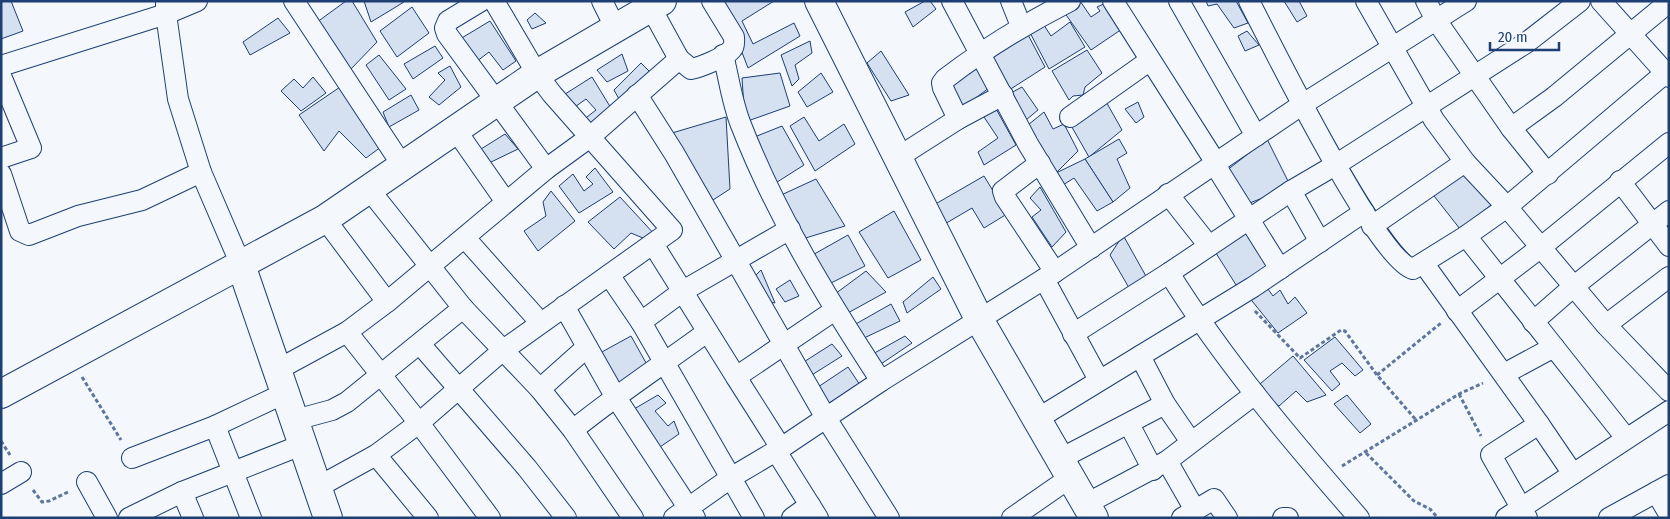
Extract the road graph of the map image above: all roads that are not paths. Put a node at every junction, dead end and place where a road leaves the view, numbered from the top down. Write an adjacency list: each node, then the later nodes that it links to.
1 (197, 1): 21 (street)
2 (294, 1): 54 (street)
3 (481, 1): 38 (street)
4 (494, 1): 32 (street)
5 (602, 1): 24 (street)
6 (712, 1): 28 (street)
7 (819, 1): 49 (street)
8 (952, 1): 27 (street)
9 (1010, 1): 23 (street)
10 (1070, 1): 23 (street)
11 (1112, 1): 30 (street)
12 (1179, 1): 45 (street)
13 (1249, 1): 39 (street)
14 (1366, 1): 26 (street)
15 (1426, 1): 22 (street)
16 (1466, 1): 22 (street)
17 (1580, 1): 35 (street)
18 (1601, 1): 25 (street)
19 (1669, 2): 25 (street)
20 (656, 5): 24 (street); 29 (street)
21 (166, 8): 31 (street); 56 (street)
22 (1436, 20): 26 (street); 35 (street)
23 (1021, 26): 27 (street)
24 (616, 29): 32 (street)
25 (1631, 34): 33 (street); 43 (street)
26 (1392, 49): 39 (street); 40 (street)
27 (979, 52): 36 (street); 42 (street)
28 (723, 55): 29 (street); 70 (street)
29 (679, 59): 37 (street)
30 (1149, 61): 41 (street); 52 (street)
31 (1, 66)
32 (537, 74): 38 (street); 46 (street)
33 (1668, 74): 58 (street)
34 (1, 76): 48 (street)
35 (1475, 76): 40 (street); 43 (street)
36 (1003, 94): 42 (street); 51 (street)
37 (637, 95): 46 (street); 79 (street)
38 (497, 102): 44 (street); 55 (street)
39 (1303, 104): 45 (street); 53 (street)
40 (1425, 107): 50 (street); 53 (street)
41 (1070, 117)
42 (958, 119): 49 (street)
43 (1511, 128): 58 (street)
44 (455, 129): 54 (street); 63 (street)
45 (1256, 136): 52 (street)
46 (590, 137): 55 (street); 74 (street)
47 (1669, 143): 59 (street)
48 (1, 158)
49 (897, 158): 97 (street)
50 (1465, 162): 64 (street); 68 (street)
51 (1040, 163): 77 (street); 86 (street)
52 (1216, 163): 62 (street); 67 (street)
53 (1337, 164): 61 (street); 68 (street)
54 (402, 165): 60 (street)
55 (546, 169): 63 (street)
56 (201, 172): 57 (street); 81 (street)
57 (1, 174)
58 (1548, 174): 64 (street)
59 (1620, 181): 69 (street); 78 (street)
60 (368, 188): 66 (street); 82 (street)
61 (1291, 191): 67 (street); 73 (street)
62 (1168, 194): 75 (street); 77 (street)
63 (506, 202): 72 (street)
64 (1507, 207): 71 (street); 78 (street)
65 (1669, 211): 69 (street)
66 (325, 219): 81 (street); 91 (street)
67 (1250, 219): 75 (street); 83 (street)
68 (1368, 219): 73 (street); 80 (street)
69 (1652, 225): 76 (street); 89 (street)
70 (790, 229): 79 (street); 94 (street)
71 (1466, 236): 80 (street); 88 (street)
72 (465, 238): 82 (street); 98 (street)
73 (1320, 242): 83 (street)
74 (653, 244): 85 (street); 90 (street)
75 (1209, 246): 84 (street)
76 (1669, 246)
77 (1091, 248): 86 (street)
78 (1540, 248): 88 (street); 89 (street)
79 (735, 262): 90 (street); 105 (street)
80 (1424, 264): 95 (street)
81 (241, 265): 117 (street); 121 (street)
82 (430, 266): 91 (street); 93 (street)
83 (1280, 269): 96 (street)
84 (1169, 273): 96 (street); 104 (street)
85 (609, 275): 92 (street); 99 (street)
86 (1049, 276): 97 (street); 104 (street)
87 (1669, 277): 101 (street)
88 (1500, 280): 95 (street); 100 (street)
89 (1573, 287): 100 (street); 101 (street)
90 (683, 291): 99 (street); 103 (street)
91 (387, 302): 102 (street)
92 (564, 306): 98 (street); 107 (street)
93 (463, 308): 106 (street); 109 (street)
94 (835, 310): 105 (street); 116 (street)
95 (1457, 310): 112 (street)
96 (1198, 320): 110 (street); 122 (street)
97 (980, 321): 116 (street); 127 (street)
98 (540, 322): 109 (street)
99 (641, 322): 111 (street)
100 (1533, 322): 108 (street)
101 (1606, 325): 120 (street)
102 (347, 332): 113 (street); 117 (street)
103 (707, 332): 111 (street); 114 (street)
104 (1074, 334): 115 (street)
105 (783, 343): 114 (street); 126 (street)
106 (420, 344): 113 (street); 118 (street)
107 (587, 347): 119 (street); 123 (street)
108 (1554, 347): 112 (street); 134 (street)
109 (502, 351): 118 (street); 119 (street)
110 (1140, 356): 115 (street); 124 (street)
111 (666, 363): 123 (street); 144 (street)
112 (1504, 374): 130 (street)
113 (380, 375): 128 (street); 133 (street)
114 (736, 377): 136 (street)
115 (1099, 380): 127 (street)
116 (881, 381): 126 (street)
117 (282, 382): 131 (street); 133 (street)
118 (458, 388): 128 (street); 163 (street)
119 (540, 390): 132 (street)
120 (1669, 391)
121 (1, 394)
122 (1255, 394): 135 (street); 172 (street)
123 (615, 396): 132 (street); 152 (street)
124 (1165, 404): 129 (street); 135 (street)
125 (1669, 411): 134 (street)
126 (826, 418): 136 (street); 167 (street)
127 (1037, 419): 140 (street)
128 (419, 423): 137 (street); 162 (street)
129 (1130, 424): 139 (street); 140 (street)
130 (1539, 424): 143 (street); 155 (street)
131 (215, 426): 138 (street); 142 (street)
132 (573, 430): 164 (street)
133 (299, 432): 142 (street); 147 (street)
134 (1626, 438): 143 (street)
135 (1191, 442): 139 (street)
136 (779, 450): 144 (street); 151 (street)
137 (376, 455): 147 (street); 161 (street)
138 (132, 458)
139 (1160, 465): 150 (street); 153 (street)
140 (1065, 468): 150 (street); 168 (street)
141 (21, 472): 146 (street)
142 (233, 472): 149 (street); 159 (street)
143 (1573, 474): 155 (street)
144 (732, 477): 152 (street); 165 (street)
145 (87, 482): 156 (street)
146 (1, 484)
147 (318, 487): 160 (street)
148 (1662, 488): 154 (street); 173 (street)
149 (182, 492): 157 (street); 158 (street)
150 (1090, 511)
151 (814, 512): 166 (street)
152 (686, 514)
153 (1188, 514): 169 (street)
154 (1669, 514)
155 (1518, 515)
156 (107, 518)
157 (129, 518)
158 (193, 518)
159 (251, 518)
160 (328, 518)
161 (428, 518)
162 (490, 518)
163 (566, 518)
164 (632, 518)
165 (754, 518)
166 (792, 518)
167 (889, 518)
168 (1012, 518)
169 (1227, 518)
170 (1283, 518): 171 (street)
171 (1288, 518)
172 (1359, 518)
173 (1609, 518)

